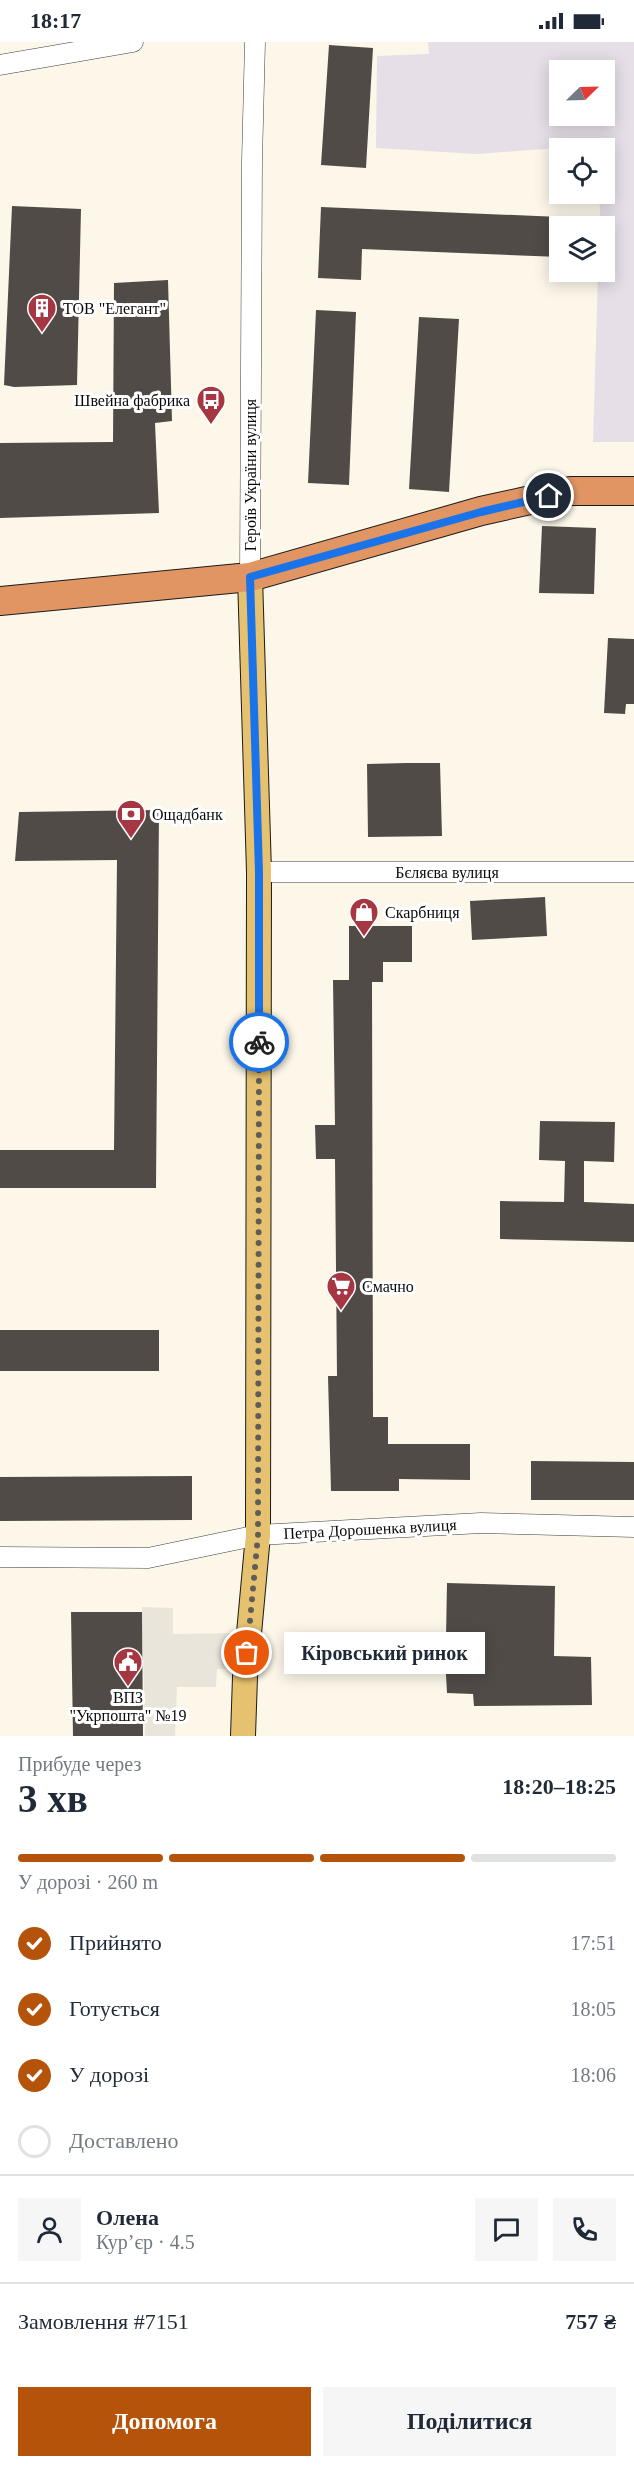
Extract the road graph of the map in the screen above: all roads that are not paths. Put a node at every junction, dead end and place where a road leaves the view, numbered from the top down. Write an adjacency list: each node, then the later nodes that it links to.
1 (133, 42): 3 (street)
2 (255, 42): 5 (street, Героїв України вулиця)
3 (0, 65)
4 (634, 491): 5 (highway)
5 (250, 577): 6 (highway); 7 (main road, Героїв України вулиця)
6 (0, 601)
7 (259, 872): 8 (street, Бєляєва вулиця); 10 (main road, Героїв України вулиця)
8 (634, 872)
9 (634, 1527): 10 (street, Петра Дорошенка вулиця)
10 (258, 1535): 11 (street, Петра Дорошенка вулиця); 12 (main road, Героїв України вулиця)
11 (0, 1557)
12 (243, 1736)

